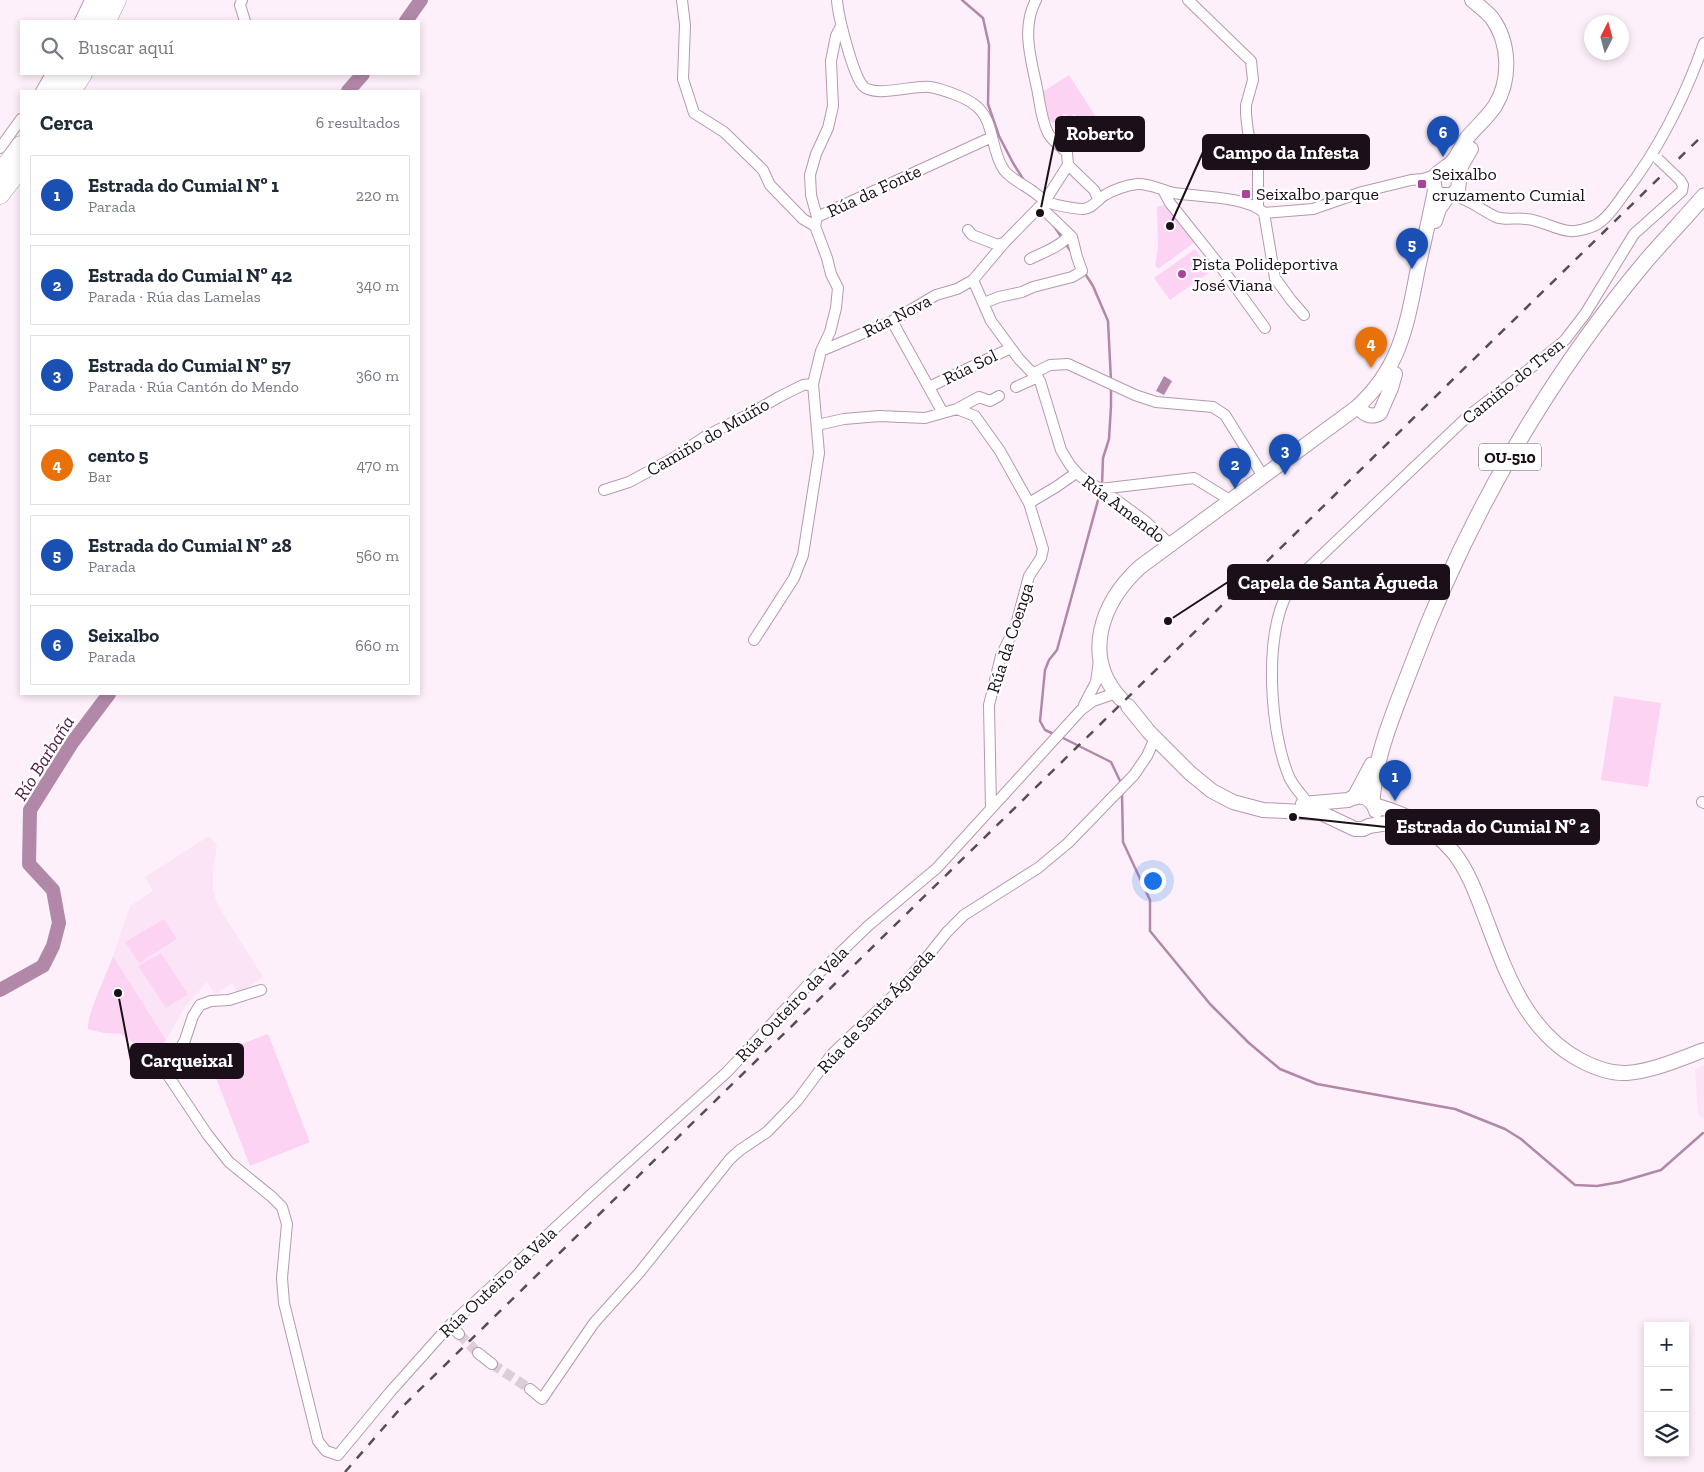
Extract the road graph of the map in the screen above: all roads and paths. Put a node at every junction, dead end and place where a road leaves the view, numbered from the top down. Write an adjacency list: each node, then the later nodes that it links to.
1 (90, 0): 11 (street)
2 (104, 0): 12 (highway)
3 (117, 0): 13 (highway)
4 (242, 0): 14 (street)
5 (682, 0): 39 (street)
6 (836, 0): 15 (street)
7 (1036, 0): 28 (street)
8 (1188, 0): 38 (street)
9 (1472, 0): 31 (street)
10 (1482, 0): 33 (street)
11 (80, 20)
12 (94, 20)
13 (107, 20)
14 (245, 20)
15 (841, 26): 24 (street); 39 (street)
16 (1704, 43): 27 (street)
17 (50, 75): 20 (street)
18 (65, 75): 21 (highway)
19 (82, 75): 22 (highway)
20 (41, 90)
21 (57, 90)
22 (73, 90)
23 (20, 120): 26 (street)
24 (992, 137): 37 (street); 39 (street, Rúa da Fonte)
25 (20, 146): 30 (highway)
26 (0, 148)
27 (1656, 156): 33 (street); 79 (street, Camiño do Tren, bridge)
28 (1068, 165): 36 (street); 37 (street)
29 (20, 169): 34 (highway)
30 (0, 173)
31 (1434, 179): 33 (street); 33 (street); 38 (street); 49 (street)
32 (1163, 190): 36 (street); 38 (street); 48 (street)
33 (1457, 190): 57 (street)
34 (0, 195)
35 (1704, 196): 76 (main road, OU-510)
36 (1099, 200): 37 (street)
37 (1045, 201): 41 (street); 42 (street)
38 (1261, 210): 46 (street)
39 (816, 222): 51 (street, Rúa da Fonte)
40 (968, 230): 42 (street)
41 (1068, 235): 43 (street); 45 (street)
42 (1005, 242): 44 (street)
43 (1030, 259)
44 (973, 280): 45 (street); 47 (street, Rúa Nova)
45 (984, 303): 50 (street)
46 (1304, 315)
47 (892, 321): 51 (street, Rúa Nova); 54 (street)
48 (1265, 328)
49 (1402, 343): 57 (street); 62 (street)
50 (1011, 348): 52 (street); 54 (street, Rúa Sol)
51 (821, 350): 53 (street, Rúa da Fonte)
52 (1036, 375): 55 (street); 63 (street); 64 (street)
53 (813, 384): 61 (street, Rúa da Fonte); 66 (street, Camiño do Muíño)
54 (930, 387): 60 (street)
55 (1016, 387)
56 (999, 396): 58 (street)
57 (1377, 401): 59 (street)
58 (957, 409): 60 (street); 67 (street, Rúa da Coenga)
59 (1362, 410): 62 (street); 68 (street)
60 (942, 413): 61 (street)
61 (817, 425): 71 (street, Rúa da Fonte)
62 (1331, 426): 64 (street)
63 (1076, 472): 65 (street, Rúa Amendo); 67 (street)
64 (1263, 476): 68 (street)
65 (1100, 489): 68 (street); 69 (street, Rúa Amendo)
66 (604, 490)
67 (1028, 503): 80 (street, Rúa da Coenga)
68 (1228, 506): 69 (street); 70 (street)
69 (1171, 545): 70 (street); 72 (street)
70 (1146, 572): 72 (street)
71 (754, 640)
72 (1102, 665): 73 (street); 74 (street)
73 (1124, 702): 74 (street); 75 (street); 79 (street)
74 (1081, 710): 80 (street, Rúa Outeiro da Vela)
75 (1155, 738): 81 (street); 90 (street, Rúa de Santa Águeda)
76 (1379, 755): 77 (main road); 78 (main road)
77 (1352, 798): 78 (street); 79 (street); 81 (street)
78 (1373, 803): 82 (street); 83 (street)
79 (1309, 804): 81 (street)
80 (991, 808): 86 (street, Rúa Outeiro da Vela)
81 (1345, 820): 82 (street)
82 (1369, 826): 83 (street)
83 (1437, 836): 85 (street)
84 (261, 990): 86 (street, Rúa Outeiro da Vela)
85 (1704, 1050)
86 (450, 1326): 87 (street)
87 (459, 1334)
88 (478, 1353): 89 (street)
89 (492, 1364)
90 (530, 1389)

